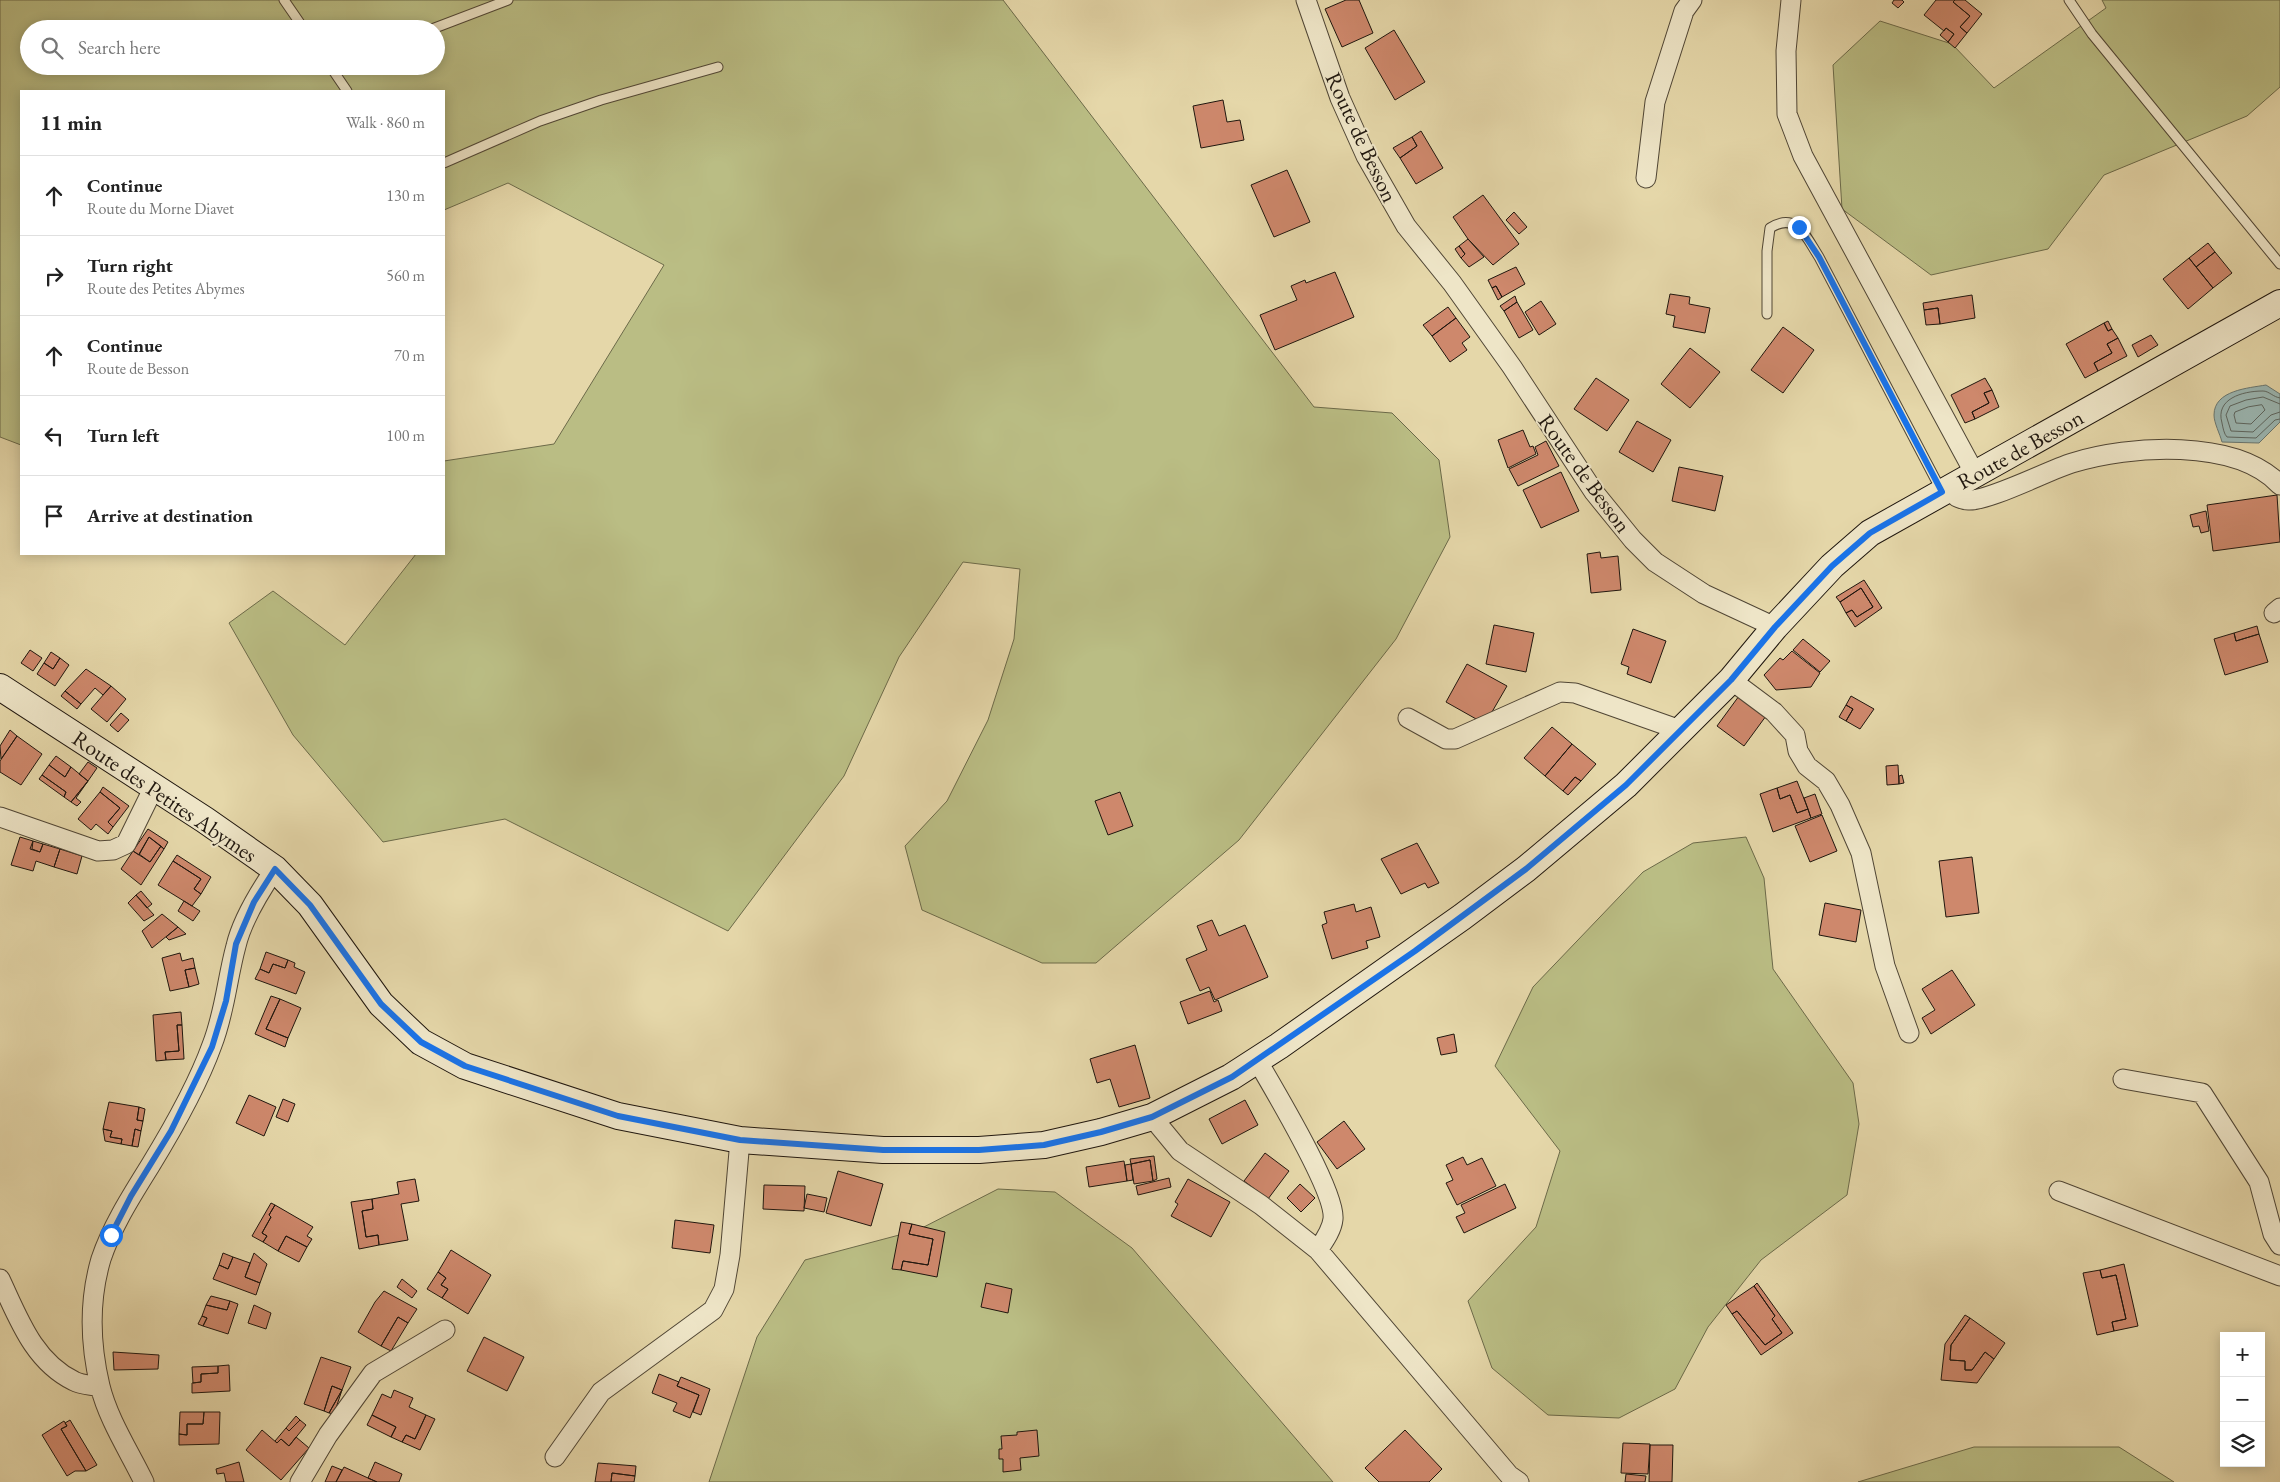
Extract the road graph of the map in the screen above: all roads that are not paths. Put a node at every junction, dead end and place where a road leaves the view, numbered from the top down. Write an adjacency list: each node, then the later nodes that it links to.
1 (284, 0): 7 (lane)
2 (508, 0): 8 (lane)
3 (1306, 0): 19 (street, Route de Besson)
4 (1692, 0): 13 (street)
5 (1791, 0): 17 (street)
6 (2069, 0): 14 (lane)
7 (298, 20)
8 (445, 24)
9 (718, 67): 12 (lane)
10 (336, 75): 11 (lane)
11 (346, 90)
12 (445, 163)
13 (1646, 178)
14 (2280, 264)
15 (2280, 303): 17 (main road, Route de Besson)
16 (1767, 314): 17 (lane)
17 (1957, 484): 18 (street); 19 (main road, Route de Besson)
18 (2280, 485)
19 (1775, 627): 20 (main road, Route des Petites Abymes)
20 (1731, 680): 23 (main road, Route des Petites Abymes); 27 (street)
21 (0, 687): 24 (main road, Route des Petites Abymes)
22 (1408, 718): 23 (street)
23 (1680, 730): 28 (main road, Route des Petites Abymes)
24 (154, 787): 25 (street); 26 (main road, Route des Petites Abymes)
25 (0, 817)
26 (275, 869): 31 (main road, Route des Petites Abymes); 38 (street)
27 (1909, 1033)
28 (1258, 1060): 30 (main road, Route des Petites Abymes); 34 (street)
29 (2123, 1079): 33 (street)
30 (1152, 1117): 31 (main road, Route des Petites Abymes); 34 (street)
31 (740, 1140): 39 (street)
32 (2060, 1191): 35 (street)
33 (2280, 1245)
34 (1318, 1250): 42 (street)
35 (2280, 1276)
36 (0, 1279): 38 (street)
37 (445, 1330): 41 (street)
38 (100, 1387): 40 (street)
39 (555, 1457)
40 (144, 1482)
41 (300, 1482)
42 (1519, 1482)

